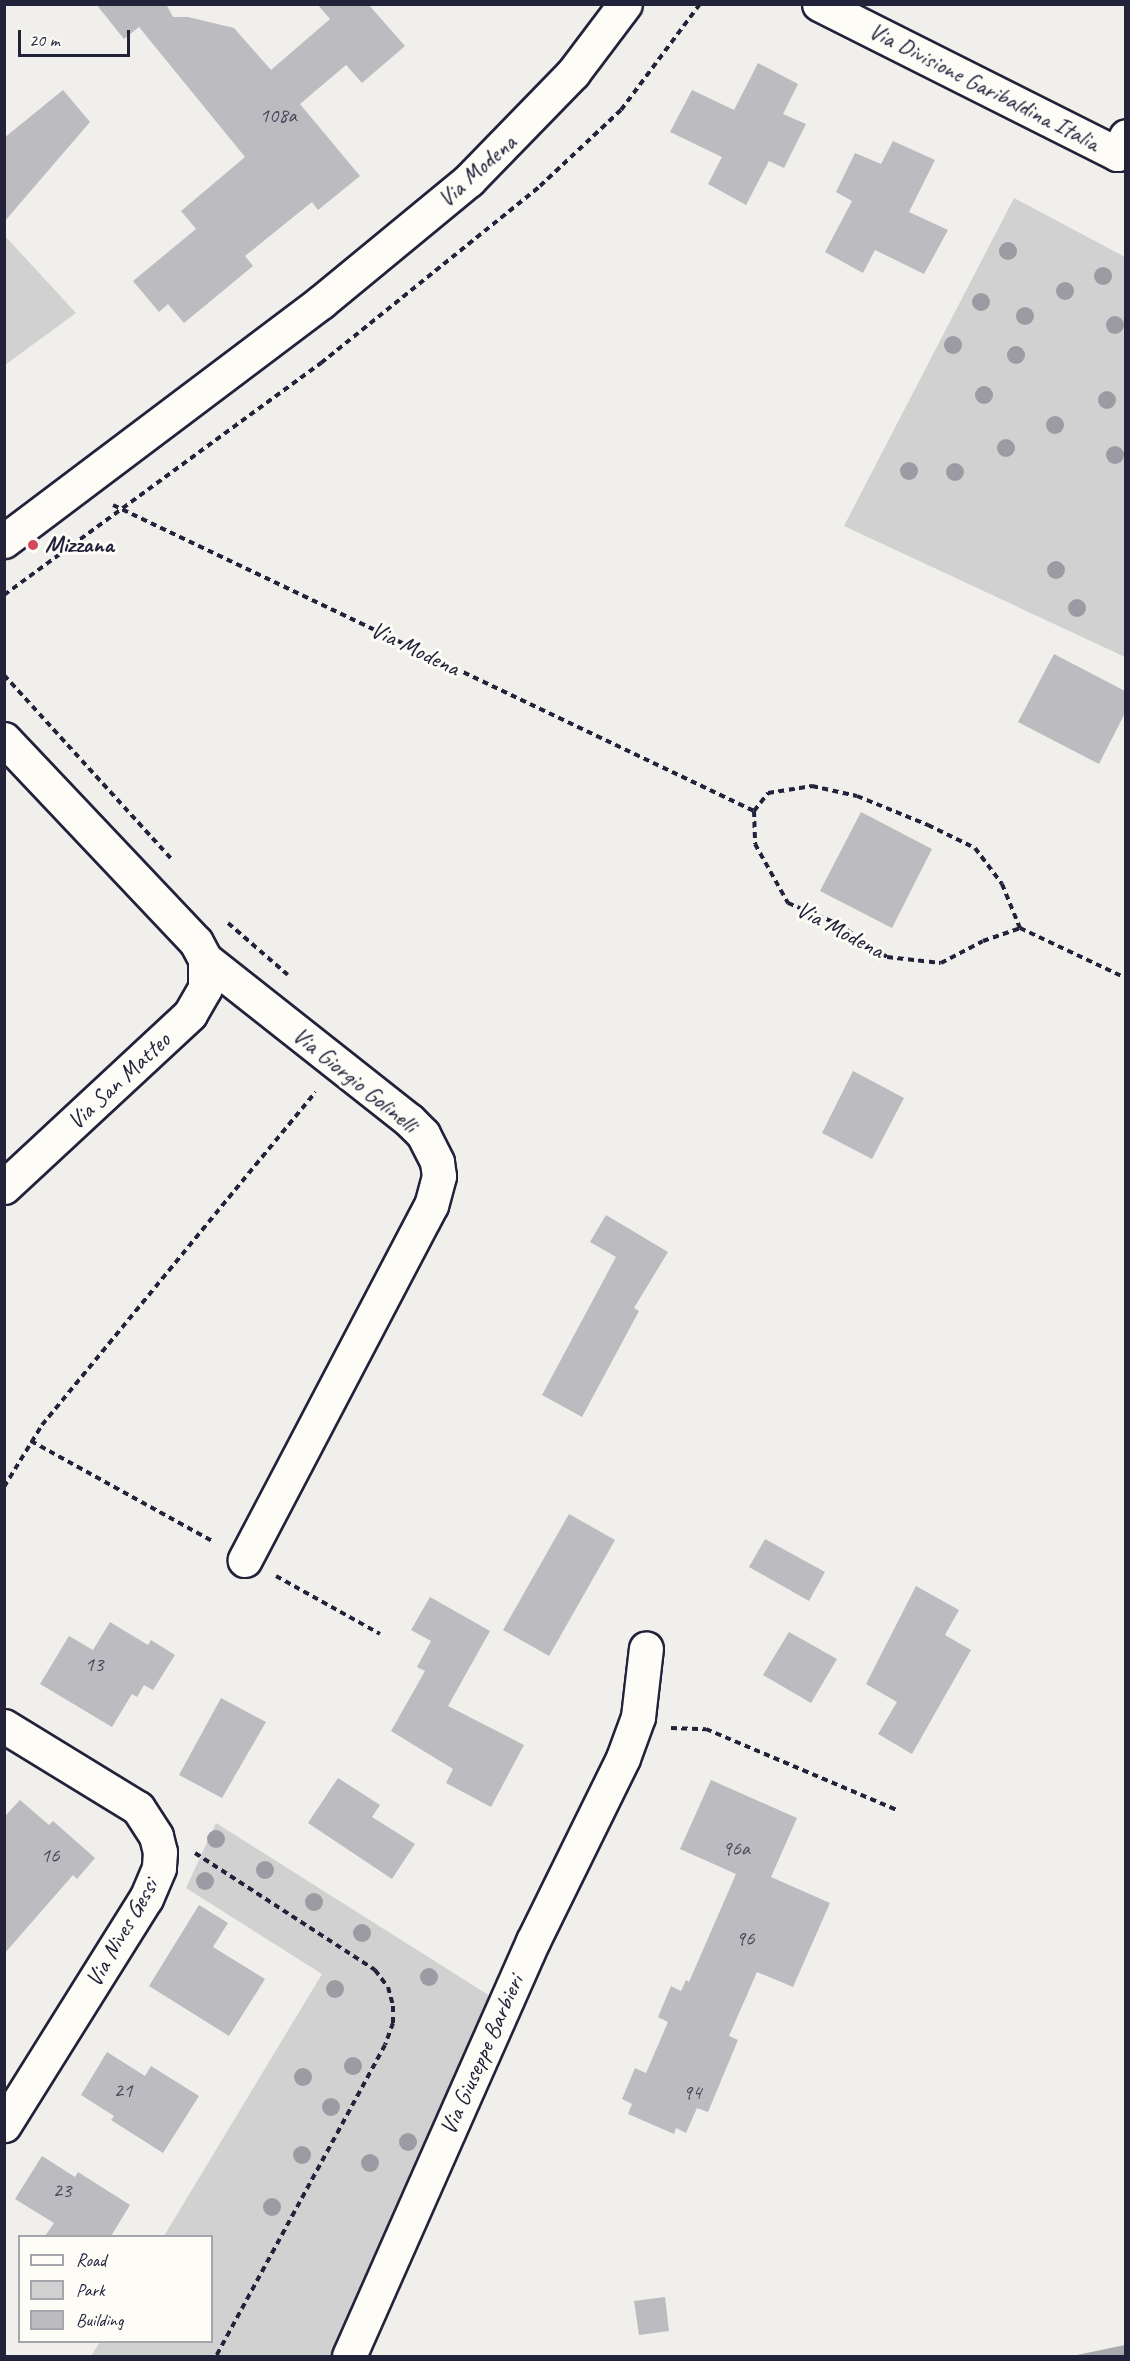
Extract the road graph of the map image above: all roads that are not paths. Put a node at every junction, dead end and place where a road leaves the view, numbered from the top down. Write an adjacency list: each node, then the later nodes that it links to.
1 (625, 4): 4 (street, Via Modena)
2 (819, 4): 3 (street, Via Divisione Garibaldina Italia)
3 (1121, 145)
4 (4, 542)
5 (4, 739): 6 (street, Via Giorgio Golinelli)
6 (205, 959): 7 (street, Via San Matteo); 8 (street, Via Giorgio Golinelli)
7 (4, 1187)
8 (245, 1560)
9 (646, 1648): 12 (street, Via Giuseppe Barbieri)
10 (4, 1726): 11 (street, Via Nives Gessi)
11 (4, 2125)
12 (349, 2356)

